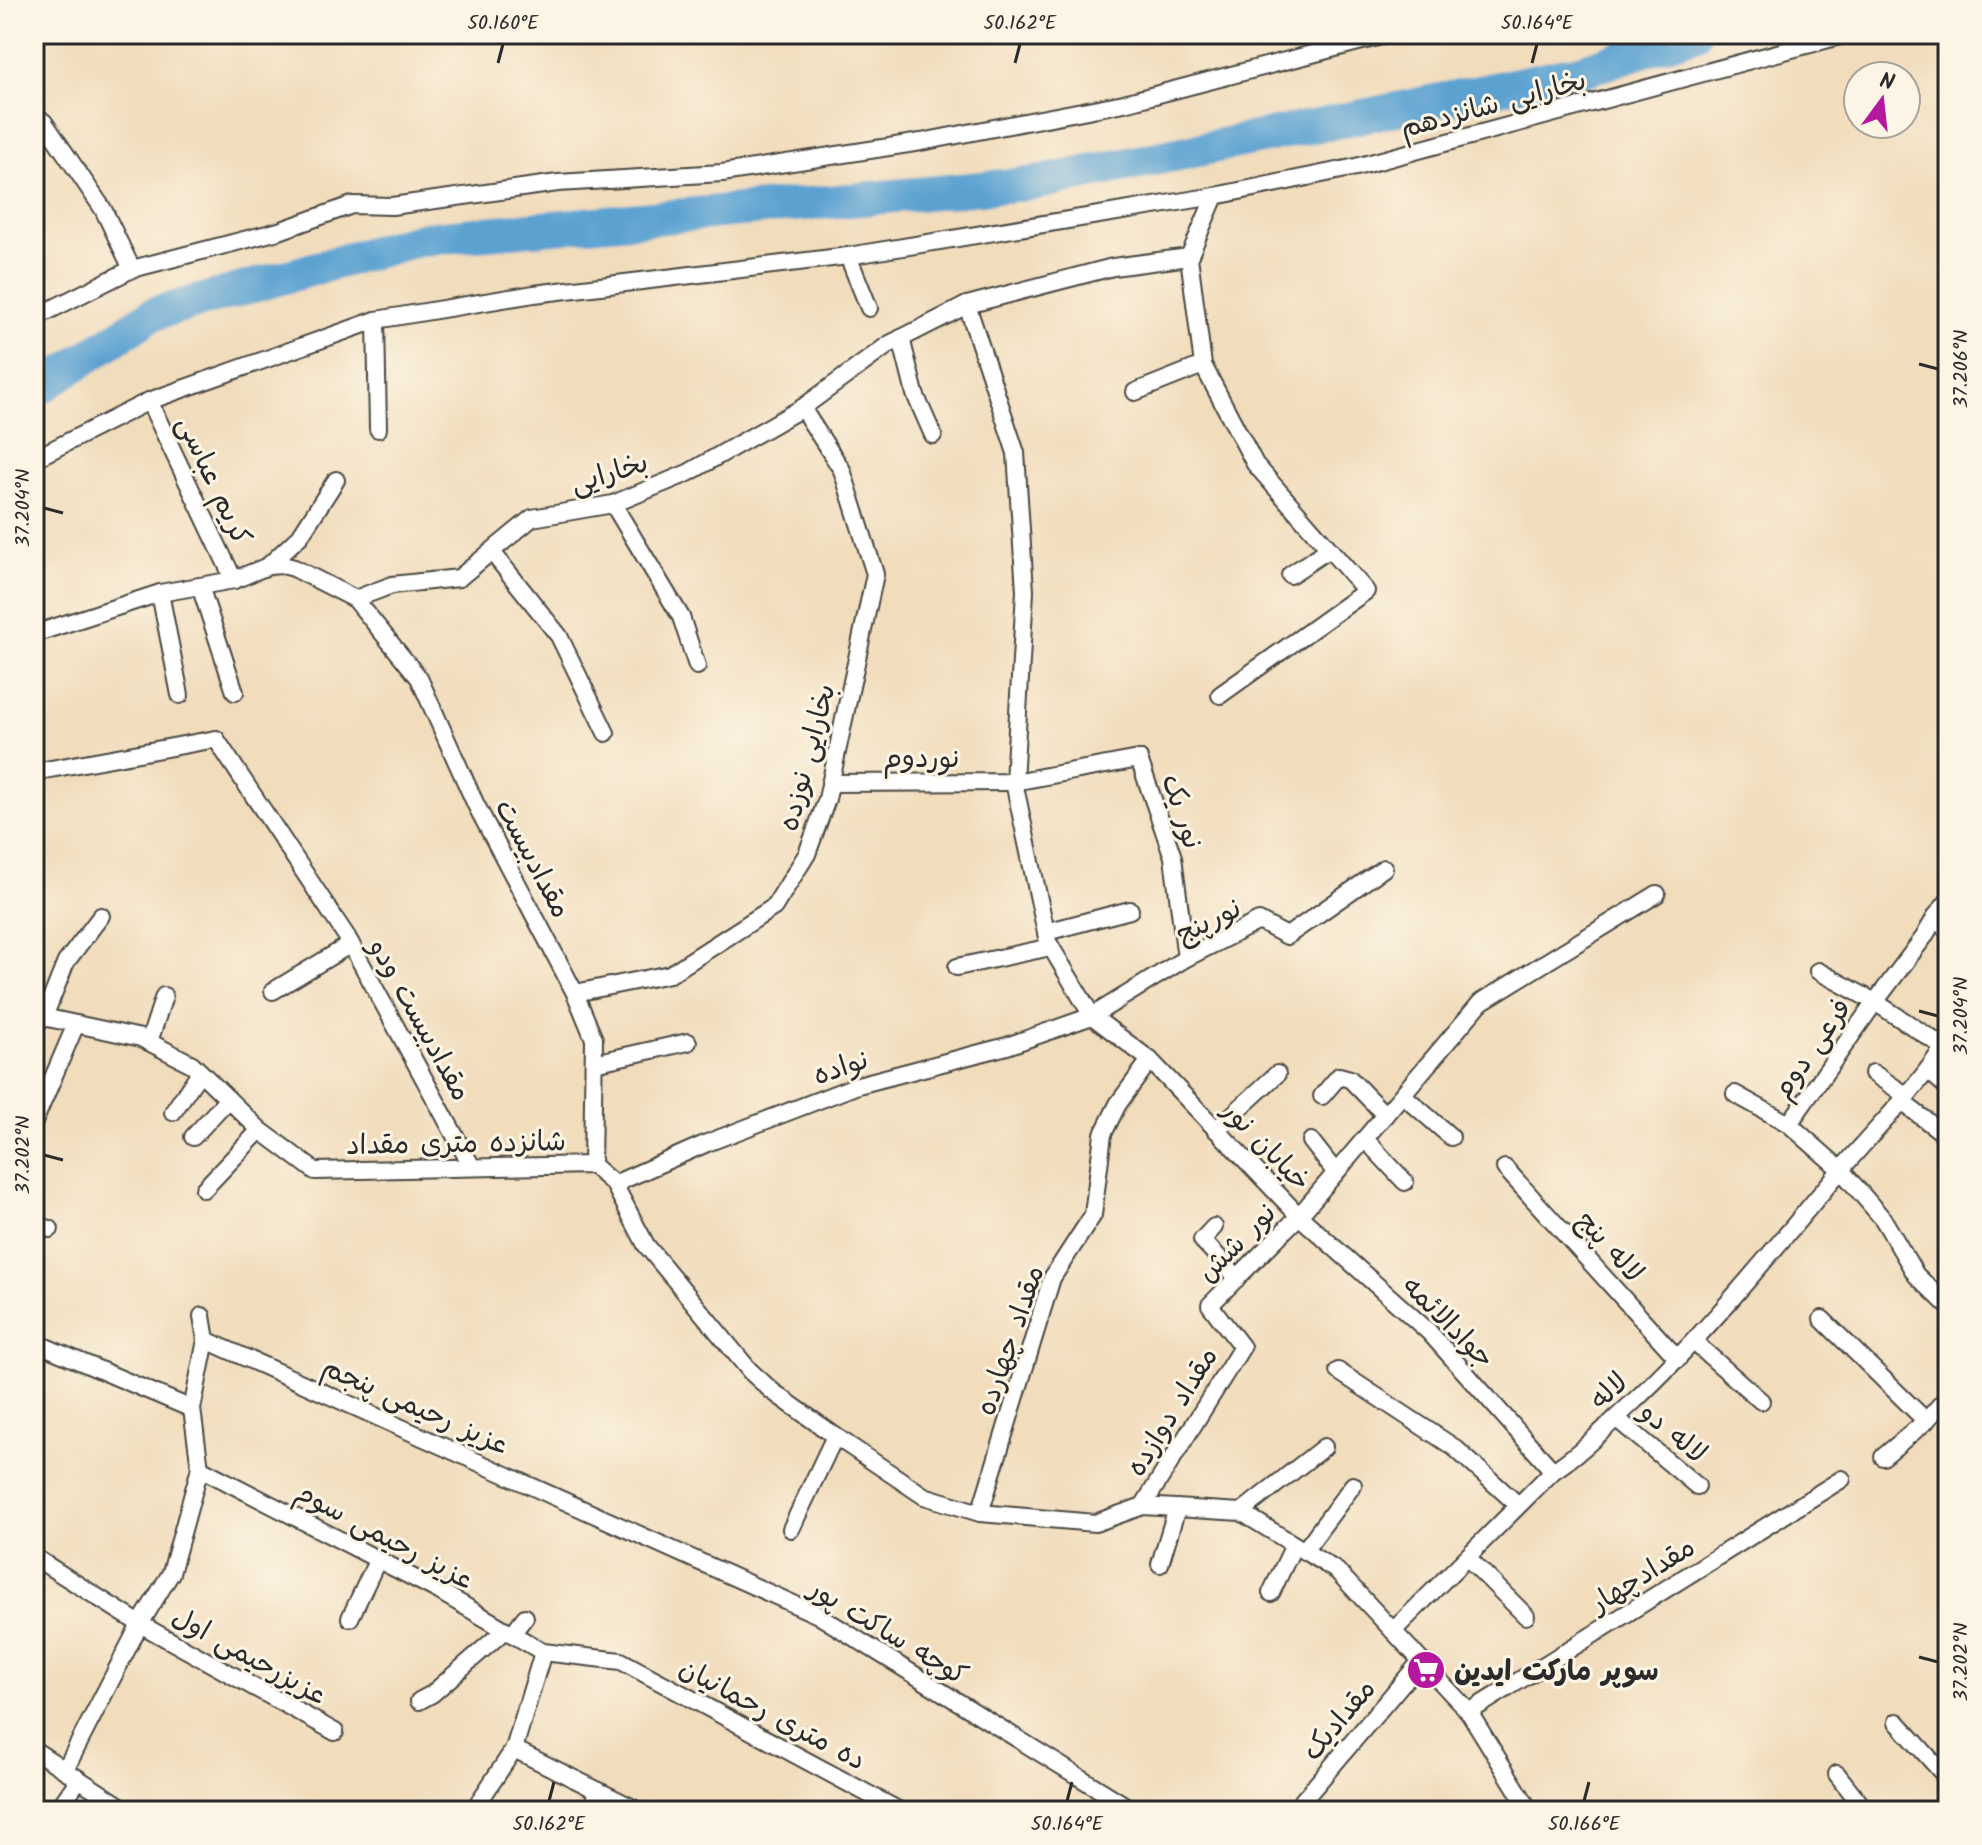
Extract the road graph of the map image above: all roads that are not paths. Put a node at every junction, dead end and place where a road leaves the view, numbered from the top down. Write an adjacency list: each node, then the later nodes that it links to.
1 (1389, 34): 7 (street)
2 (1847, 34): 4 (street, بخارایی شانزدهم)
3 (34, 117): 7 (street)
4 (1215, 196): 5 (street, بخارایی شانزدهم); 6 (street)
5 (848, 256): 9 (street); 11 (street, بخارایی شانزدهم)
6 (1189, 257): 8 (street, بخارایی); 13 (street)
7 (132, 269): 10 (street)
8 (967, 305): 12 (street, بخارایی); 37 (street, خیابان نور)
9 (869, 308)
10 (36, 312)
11 (376, 320): 15 (street, بخارایی شانزدهم); 17 (street)
12 (901, 338): 16 (street, بخارایی); 18 (street)
13 (1203, 365): 14 (street); 22 (street)
14 (1135, 392)
15 (149, 401): 19 (street, بخارایی شانزدهم); 26 (street, کریم عباسی)
16 (802, 408): 21 (street, بخارایی); 38 (street, بخارایی نوزده)
17 (378, 429)
18 (933, 435)
19 (34, 459)
20 (336, 480): 24 (street)
21 (613, 504): 23 (street, بخارایی); 31 (street)
22 (1329, 549): 25 (street); 34 (street)
23 (492, 552): 29 (street, بخارایی); 35 (street)
24 (268, 566): 26 (street); 29 (street)
25 (1290, 575)
26 (234, 580): 27 (street)
27 (200, 586): 28 (street); 32 (street)
28 (160, 593): 30 (street); 33 (street)
29 (355, 599): 54 (street, مقدادبیست)
30 (34, 634)
31 (697, 666)
32 (235, 692)
33 (180, 695)
34 (1220, 695)
35 (606, 733)
36 (34, 772): 49 (street, مقدادبیست ودو)
37 (1014, 782): 38 (street, نوردوم); 48 (street, خیابان نور); 50 (street, نور یک)
38 (830, 783): 54 (street, بخارایی نوزده)
39 (34, 813): 40 (street)
40 (34, 841)
41 (1384, 868): 50 (street, نورپنج)
42 (1657, 894): 71 (street, خیابان نور)
43 (1948, 901): 46 (street, فرعی دوم)
44 (1130, 910): 48 (street)
45 (101, 916): 57 (street)
46 (1936, 916): 47 (street); 56 (street, فرعی دوم)
47 (1948, 932)
48 (1048, 940): 51 (street); 58 (street, خیابان نور)
49 (349, 941): 53 (street); 87 (street, مقدادبیست ودو)
50 (1186, 958): 58 (street, نورپنج)
51 (957, 967)
52 (1818, 971): 56 (street)
53 (273, 991)
54 (575, 993): 64 (street, مقدادبیست)
55 (164, 996): 60 (street)
56 (1875, 1002): 62 (street); 78 (street, فرعی دوم)
57 (39, 1016): 59 (street, شانزده متری مقداد)
58 (1092, 1016): 63 (street, خیابان نور); 92 (street, نواده)
59 (76, 1024): 60 (street, شانزده متری مقداد); 77 (street)
60 (149, 1042): 66 (street, شانزده متری مقداد)
61 (688, 1042): 64 (street)
62 (1946, 1043): 65 (street, لاله)
63 (1150, 1060): 80 (street, خیابان نور); 123 (street, مقداد چهارده)
64 (594, 1063): 86 (street, مقدادبیست)
65 (1928, 1070): 69 (street); 74 (street, لاله)
66 (200, 1072): 73 (street, شانزده متری مقداد); 75 (street)
67 (1873, 1073): 74 (street)
68 (1277, 1074): 80 (street)
69 (1948, 1088)
70 (1735, 1094): 78 (street)
71 (1403, 1095): 76 (street, خیابان نور); 82 (street)
72 (1322, 1096): 76 (street)
73 (228, 1099): 79 (street, شانزده متری مقداد); 81 (street)
74 (1904, 1099): 83 (street); 89 (street, لاله)
75 (173, 1112)
76 (1385, 1115): 84 (street, خیابان نور)
77 (34, 1122)
78 (1789, 1124): 89 (street)
79 (260, 1130): 87 (street, شانزده متری مقداد); 93 (street)
80 (1216, 1130): 94 (street, خیابان نور)
81 (193, 1137)
82 (1451, 1137)
83 (1948, 1137)
84 (1365, 1139): 90 (street, خیابان نور); 91 (street)
85 (1311, 1141): 90 (street)
86 (592, 1165): 87 (street, شانزده متری مقداد); 92 (street, شانزده متری مقداد)
87 (472, 1167)
88 (1505, 1168): 104 (street, لاله پنج)
89 (1841, 1170): 98 (street); 103 (street, لاله)
90 (1336, 1173): 94 (street, خیابان نور)
91 (1405, 1182)
92 (614, 1184): 111 (street, شانزده متری مقداد)
93 (204, 1189)
94 (1299, 1216): 96 (street, نور شش); 115 (street, جوادالائمه)
95 (1214, 1227): 96 (street)
96 (1238, 1278): 97 (street, نور شش)
97 (1210, 1305): 120 (street, مقداد دوازده)
98 (1948, 1306)
99 (202, 1316): 101 (street)
100 (1822, 1319): 110 (street)
101 (206, 1340): 108 (street); 124 (street, عزیز رحیمی پنجم)
102 (34, 1342): 108 (street)
103 (1694, 1342): 104 (street, لاله); 107 (street)
104 (1678, 1359): 109 (street, لاله)
105 (1338, 1371): 119 (street)
106 (1948, 1396): 110 (street)
107 (1761, 1401)
108 (192, 1409): 114 (street)
109 (1616, 1418): 115 (street, لاله); 118 (street, لاله دو)
110 (1926, 1421): 113 (street)
111 (835, 1436): 123 (street, شانزده متری مقداد); 125 (street)
112 (1324, 1447): 122 (street)
113 (1883, 1457)
114 (200, 1468): 129 (street, عزیز رحیمی سوم); 135 (street)
115 (1553, 1471): 119 (street, لاله)
116 (1842, 1479): 141 (street, مقدادچهار)
117 (1353, 1485): 126 (street)
118 (1697, 1486)
119 (1518, 1505): 128 (street, لاله)
120 (1143, 1506): 121 (street, شانزده متری مقداد); 123 (street, شانزده متری مقداد)
121 (1177, 1508): 122 (street, شانزده متری مقداد); 130 (street)
122 (1241, 1512): 126 (street, شانزده متری مقداد)
123 (980, 1513)
124 (605, 1519): 158 (street, کوچه ساکت پور)
125 (791, 1529)
126 (1299, 1548): 131 (street); 136 (street, شانزده متری مقداد)
127 (34, 1557): 135 (street, عزیزرحیمی اول)
128 (1468, 1558): 132 (street); 136 (street, لاله)
129 (378, 1559): 134 (street); 137 (street, عزیز رحیمی سوم)
130 (1160, 1564)
131 (1271, 1593)
132 (1526, 1616)
133 (525, 1617): 137 (street)
134 (350, 1618)
135 (140, 1624): 143 (street, عزیزرحیمی اول); 146 (street)
136 (1393, 1631): 139 (street, شانزده متری مقداد)
137 (508, 1632): 138 (street, عزیز رحیمی سوم); 140 (street)
138 (543, 1652): 144 (street); 157 (street, ده متری رحمانیان)
139 (1421, 1661): 141 (street, شانزده متری مقداد); 151 (street, مقدادیک)
140 (419, 1701)
141 (1469, 1712): 152 (street, شانزده متری مقداد)
142 (1897, 1722): 148 (street)
143 (335, 1732)
144 (514, 1749): 149 (street); 154 (street)
145 (35, 1752): 146 (street)
146 (72, 1774): 150 (street); 153 (street)
147 (1837, 1774): 159 (street)
148 (1948, 1779)
149 (599, 1791): 155 (street); 156 (street)
150 (61, 1805)
151 (1303, 1808)
152 (1530, 1809)
153 (128, 1811)
154 (473, 1811)
155 (589, 1811)
156 (639, 1811)
157 (900, 1811)
158 (1134, 1811)
159 (1866, 1811)

